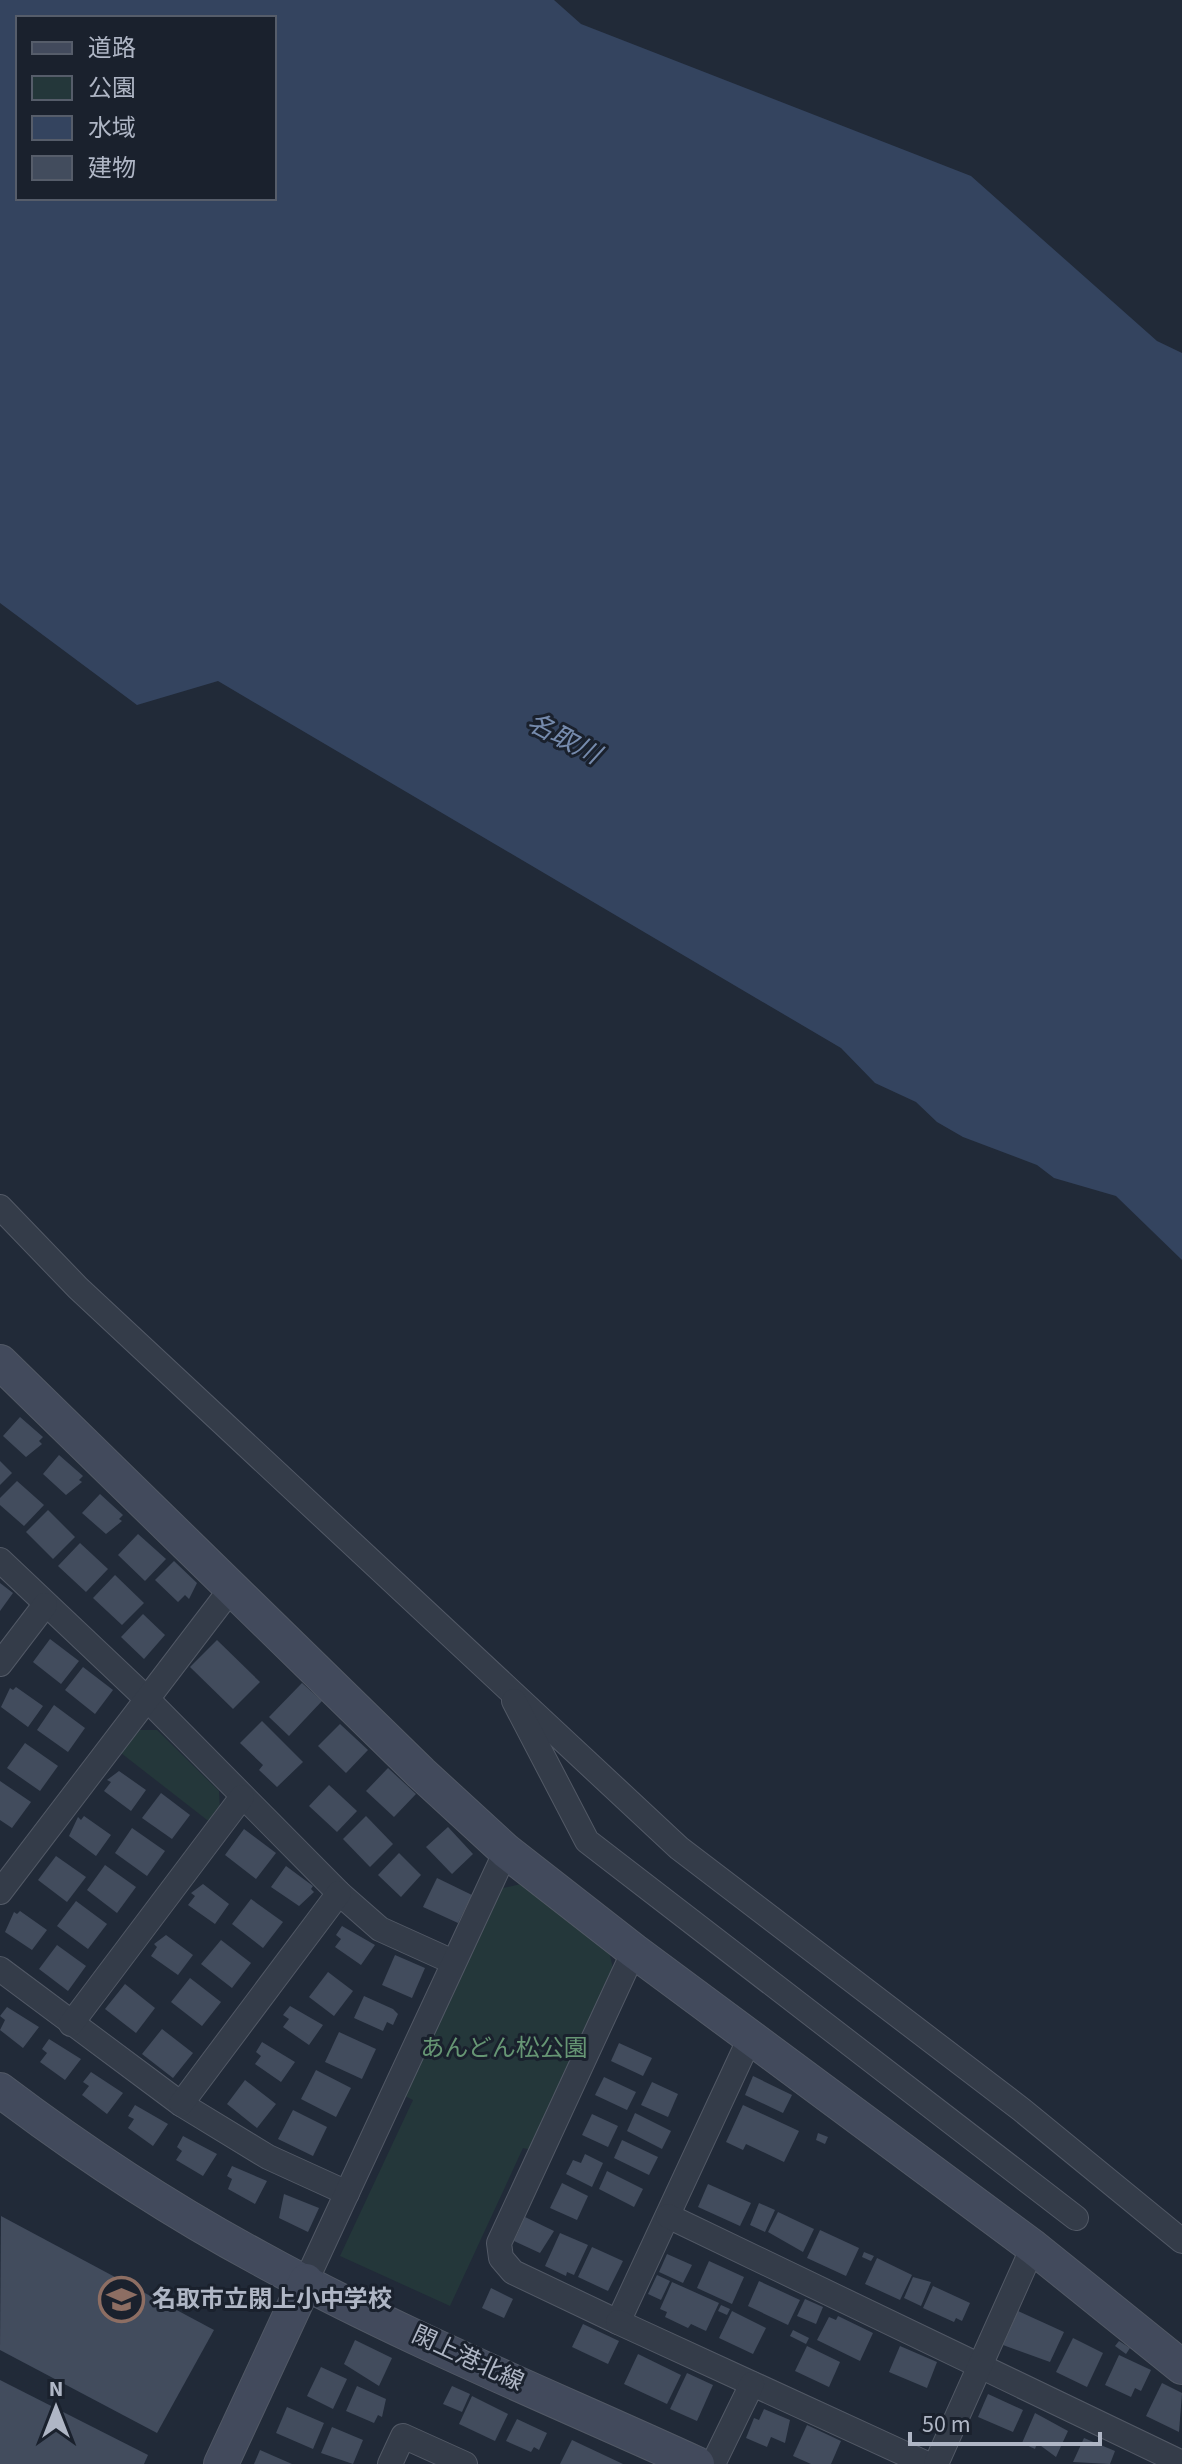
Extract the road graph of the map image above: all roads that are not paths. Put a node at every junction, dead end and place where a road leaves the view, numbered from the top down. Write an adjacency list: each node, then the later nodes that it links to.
1 (0, 1207): 7 (street)
2 (0, 1362): 4 (street)
3 (0, 1560): 5 (street)
4 (231, 1589): 8 (street); 10 (street)
5 (45, 1605): 6 (street); 8 (street)
6 (0, 1664)
7 (505, 1684): 22 (street); 23 (street)
8 (148, 1700): 9 (street); 11 (street)
9 (242, 1797): 12 (street); 16 (street)
10 (506, 1851): 13 (street); 14 (street)
11 (0, 1892)
12 (339, 1893): 14 (street); 19 (street)
13 (634, 1951): 17 (street); 26 (street)
14 (453, 1962): 20 (street)
15 (0, 1969): 16 (street)
16 (71, 2024): 19 (street)
17 (750, 2038): 21 (street); 24 (street)
18 (0, 2090): 25 (street, 閖上港北線)
19 (181, 2104): 20 (street)
20 (347, 2193): 25 (street)
21 (668, 2216): 26 (street); 27 (street)
22 (1076, 2218)
23 (1182, 2241)
24 (1033, 2247): 27 (street); 28 (street)
25 (306, 2281): 31 (street); 34 (street, 閖上港北線)
26 (618, 2322): 29 (street)
27 (979, 2365): 30 (street); 37 (street)
28 (1182, 2367)
29 (752, 2384): 35 (street); 36 (street)
30 (1182, 2463)
31 (221, 2464)
32 (390, 2464): 33 (street)
33 (465, 2464)
34 (697, 2464)
35 (713, 2464)
36 (927, 2464)
37 (936, 2464)

